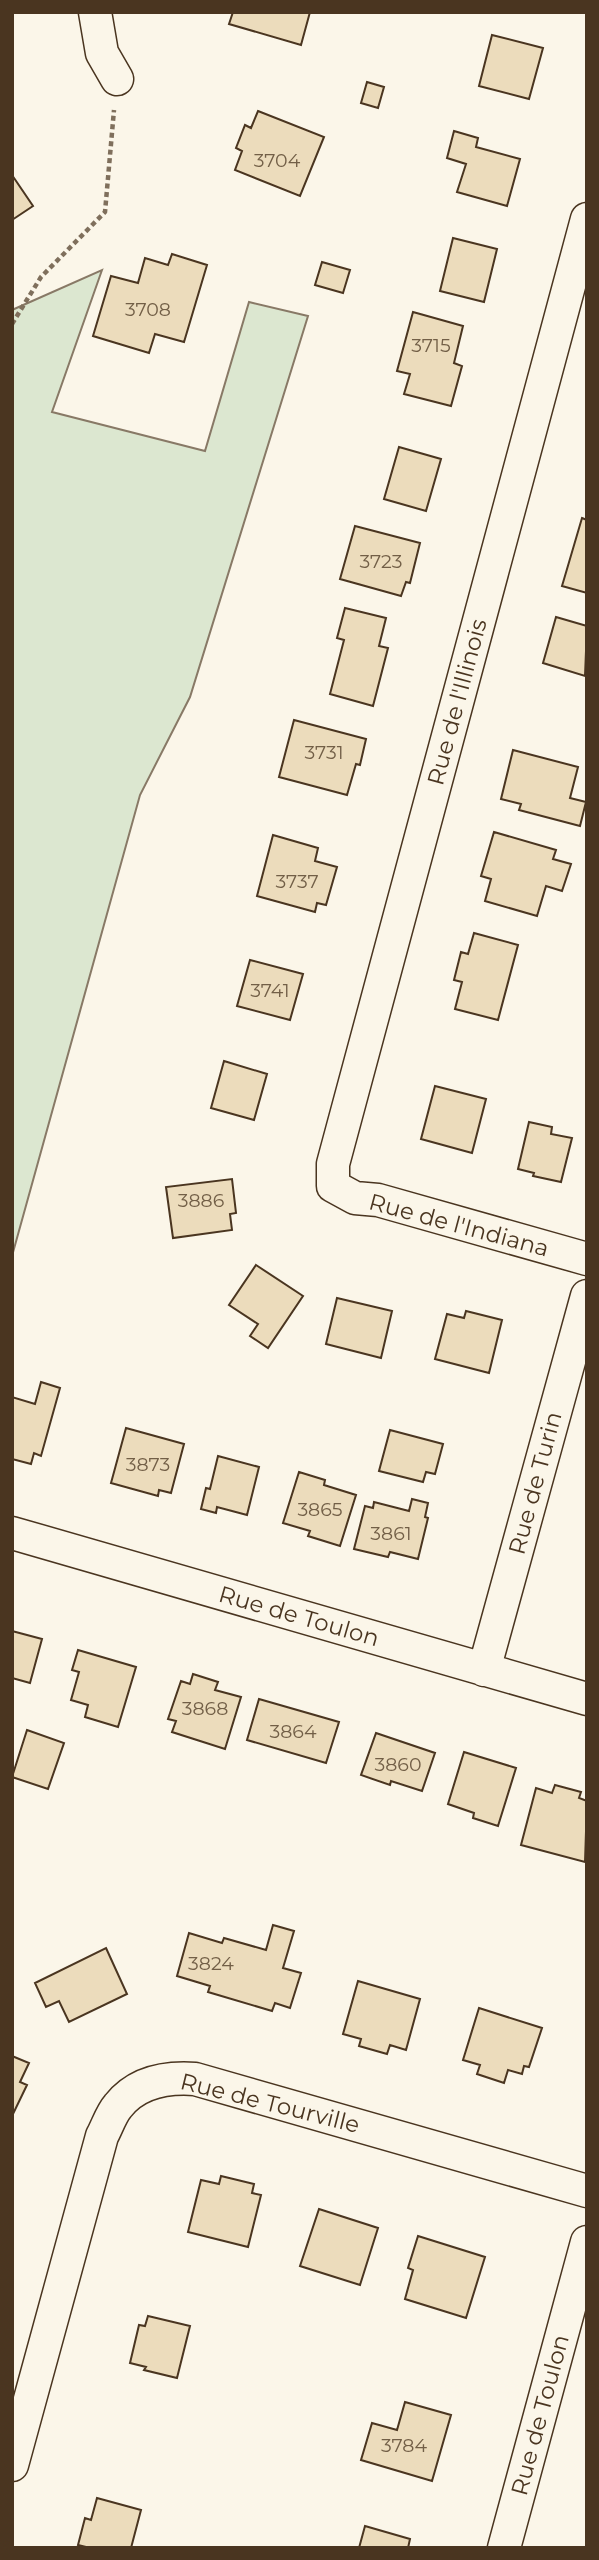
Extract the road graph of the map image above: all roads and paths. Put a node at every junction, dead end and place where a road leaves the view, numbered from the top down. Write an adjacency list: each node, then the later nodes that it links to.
1 (95, 12): 2 (street)
2 (117, 79): 4 (path)
3 (587, 219): 5 (street, Rue de l'Illinois)
4 (12, 324)
5 (333, 1186): 6 (street, Rue de l'Indiana)
6 (587, 1259)
7 (587, 1296): 9 (street, Rue de Turin)
8 (12, 1533): 9 (street, Rue de Toulon)
9 (484, 1670): 10 (street, Rue de Toulon)
10 (587, 1699)
11 (587, 2191): 13 (street, Rue de Tourville)
12 (587, 2242): 14 (street, Rue de Toulon)
13 (12, 2465)
14 (504, 2548)

